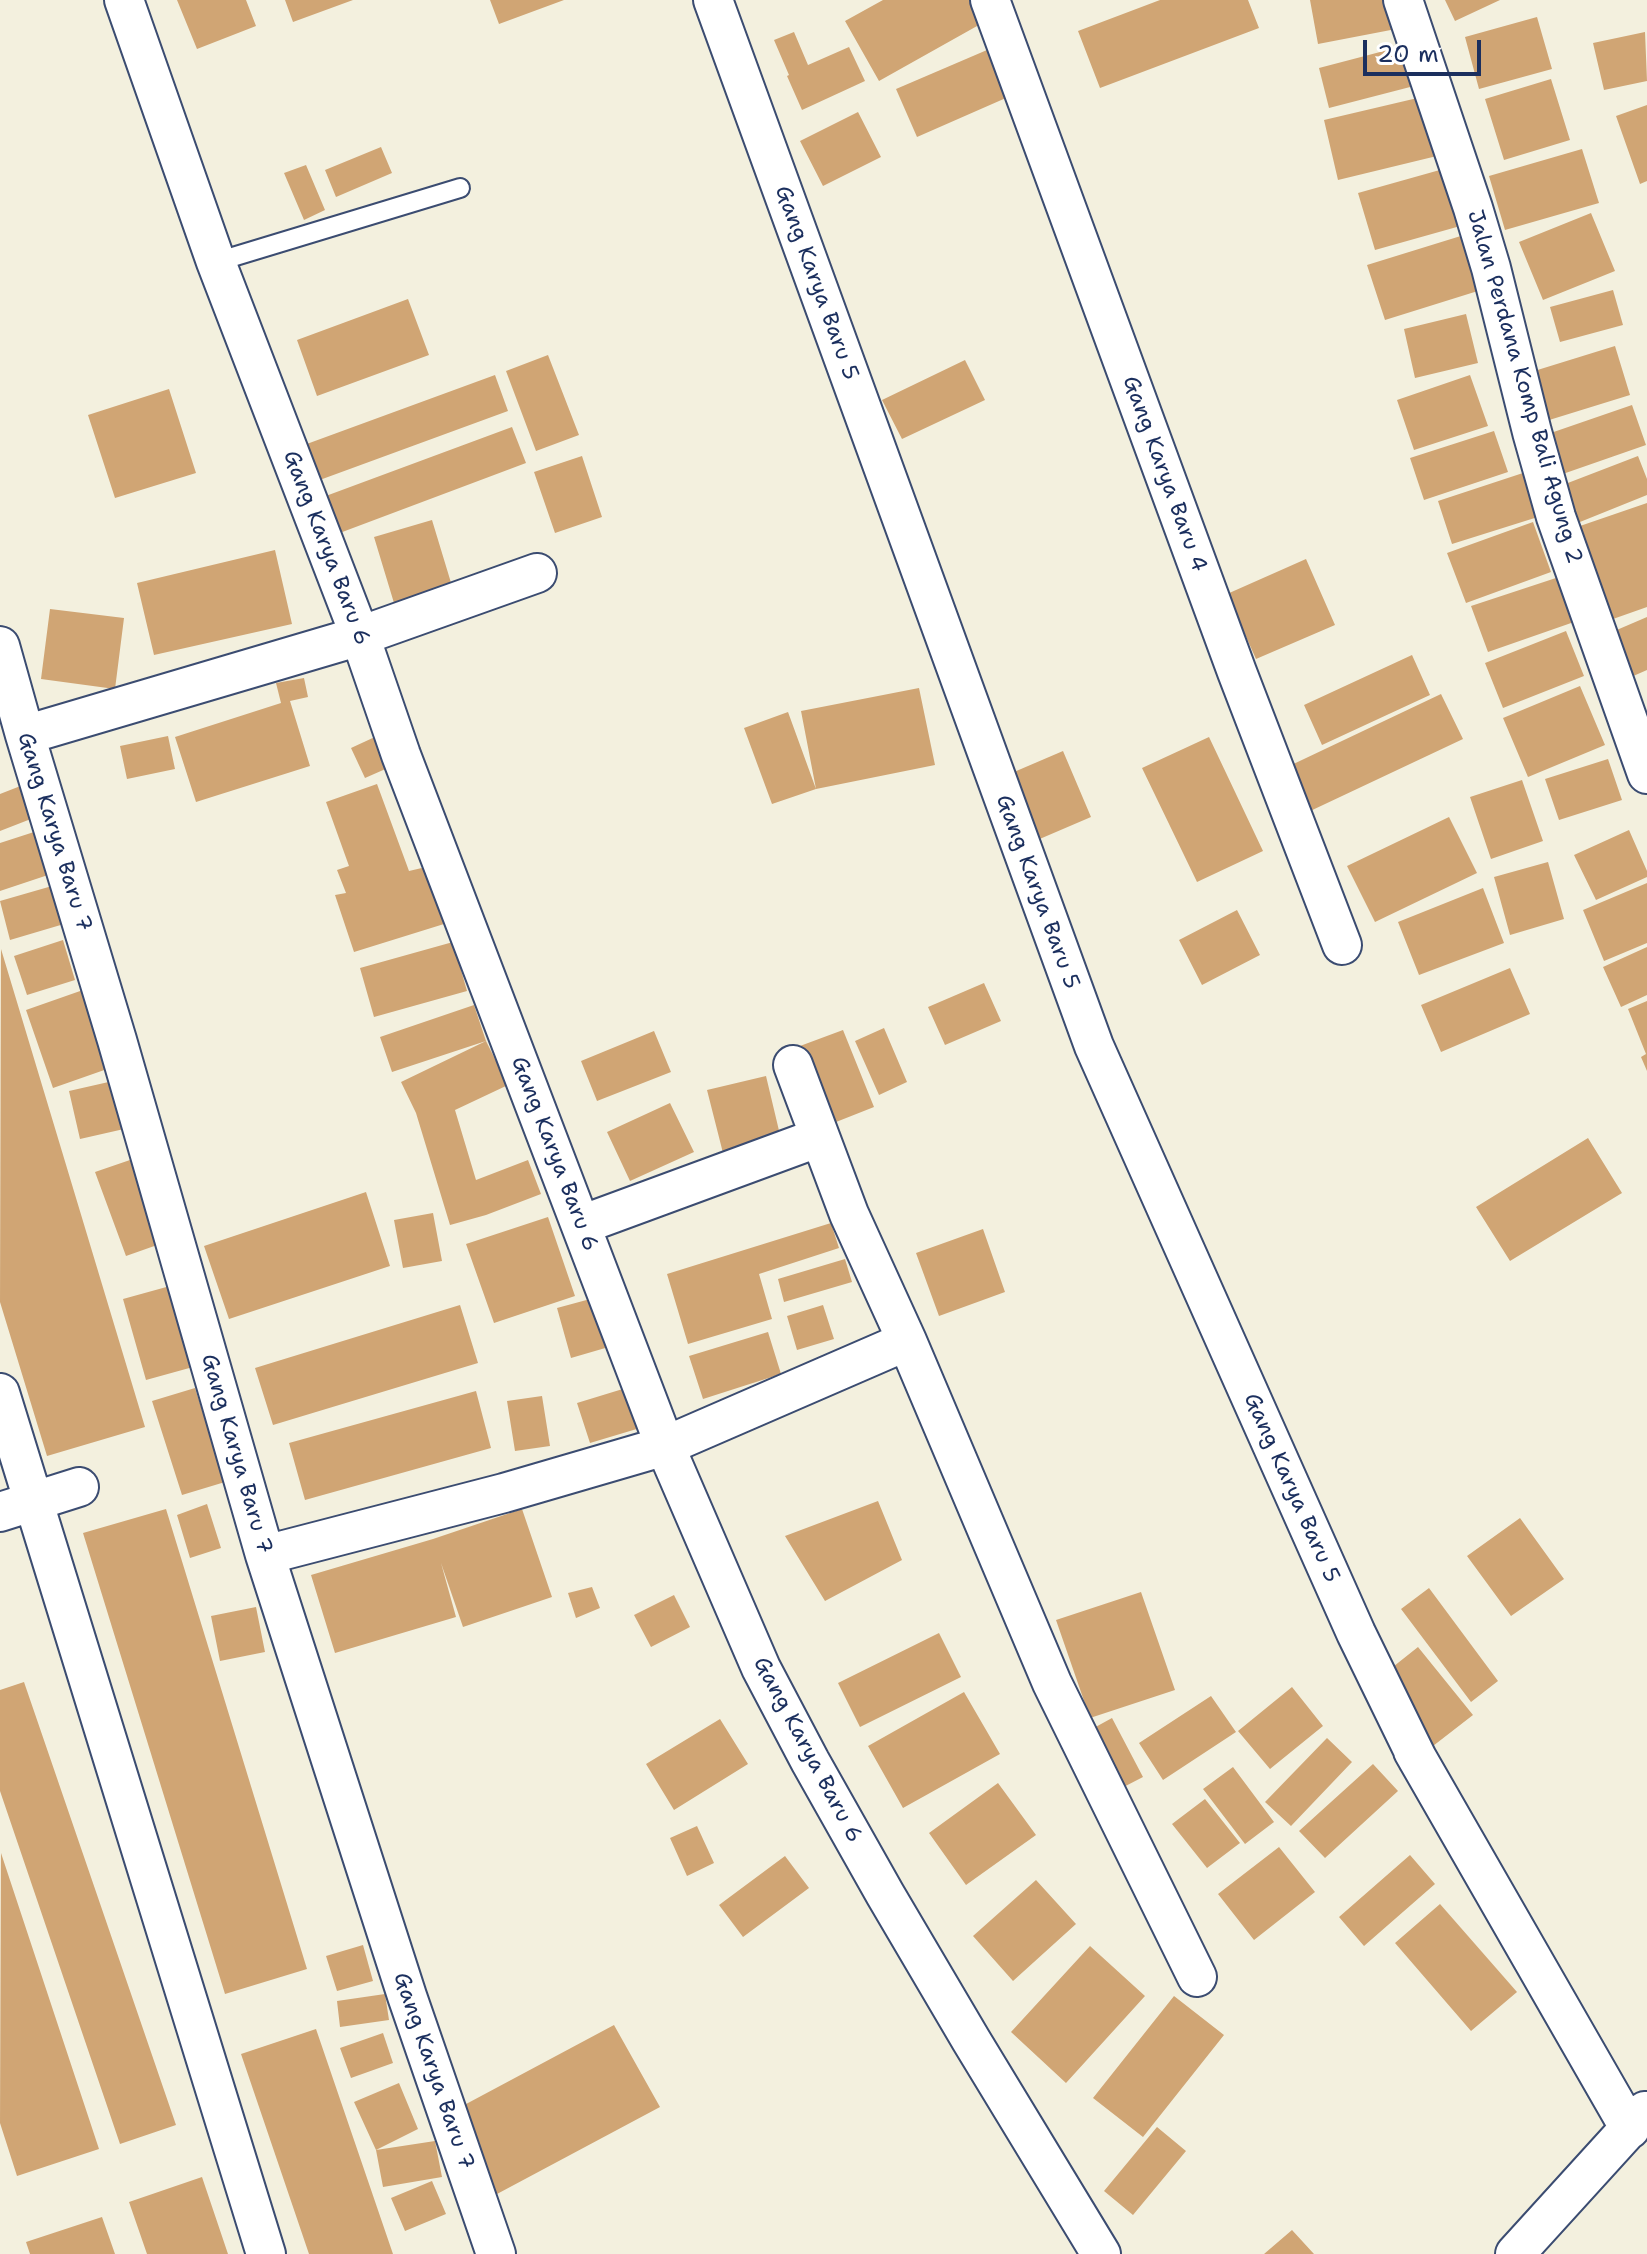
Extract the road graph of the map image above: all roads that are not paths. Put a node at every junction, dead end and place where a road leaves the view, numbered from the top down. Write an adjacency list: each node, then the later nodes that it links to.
1 (124, 0): 6 (street, Gang Karya Baru 6)
2 (713, 0): 23 (street, Gang Karya Baru 5)
3 (990, 0): 12 (street, Gang Karya Baru 4)
4 (1403, 0): 11 (street, Jalan Perdana Komp Bali Agung 2)
5 (460, 188): 6 (lane)
6 (216, 262): 8 (street, Gang Karya Baru 6)
7 (537, 573): 8 (street)
8 (360, 636): 10 (street); 15 (street, Gang Karya Baru 6)
9 (0, 646): 10 (street, Gang Karya Baru 7)
10 (25, 735): 21 (street, Gang Karya Baru 7)
11 (1647, 774)
12 (1342, 945)
13 (793, 1065): 14 (street)
14 (820, 1137): 15 (street); 16 (street)
15 (581, 1225): 18 (street, Gang Karya Baru 6)
16 (907, 1341): 18 (street); 22 (street)
17 (0, 1393): 20 (street)
18 (665, 1446): 21 (street); 26 (street, Gang Karya Baru 6)
19 (79, 1487): 20 (street)
20 (17, 1507): 24 (street)
21 (265, 1555): 25 (street, Gang Karya Baru 7)
22 (1197, 1977)
23 (1638, 2119): 27 (street)
24 (266, 2254)
25 (496, 2254)
26 (1101, 2254)
27 (1515, 2254)

